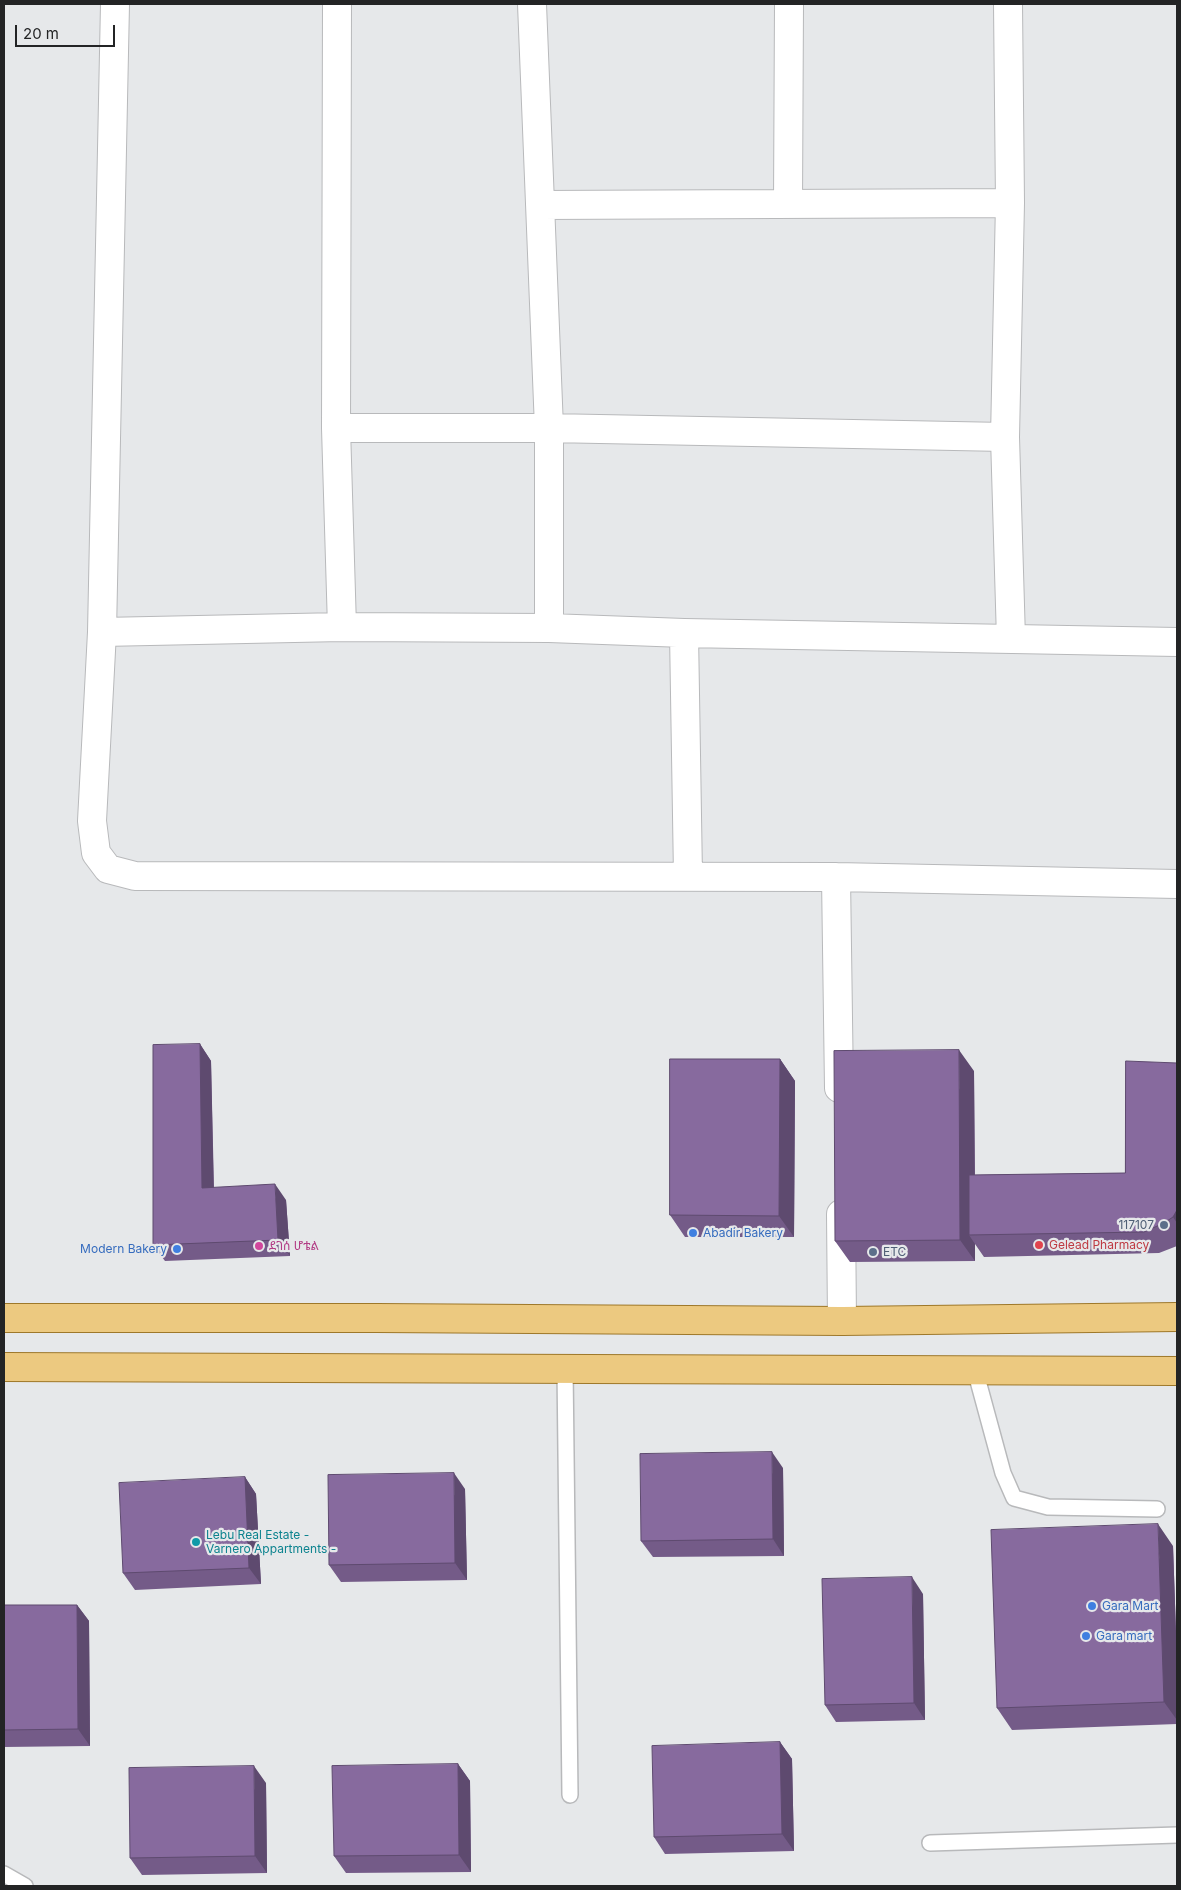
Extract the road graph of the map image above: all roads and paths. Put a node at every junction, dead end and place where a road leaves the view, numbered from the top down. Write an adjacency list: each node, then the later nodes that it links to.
1 (114, 4): 14 (street)
2 (337, 4): 9 (street)
3 (532, 4): 8 (street)
4 (790, 4): 6 (street)
5 (1008, 4): 7 (street)
6 (788, 203): 7 (street); 8 (street)
7 (1010, 203): 11 (street)
8 (540, 205): 10 (street)
9 (336, 428): 10 (street); 12 (street)
10 (549, 428): 11 (street); 13 (street)
11 (1006, 437): 16 (street)
12 (342, 627): 13 (street); 14 (street)
13 (549, 628): 15 (street)
14 (102, 632): 18 (street)
15 (684, 633): 16 (street); 18 (street)
16 (1011, 639): 17 (street)
17 (1177, 642)
18 (688, 876): 19 (street)
19 (836, 877): 20 (street); 21 (street)
20 (1177, 884)
21 (839, 1114)
22 (840, 1193): 25 (street)
23 (1177, 1317): 25 (main road)
24 (4, 1318): 25 (main road)
25 (842, 1321)
26 (4, 1367): 27 (main road)
27 (565, 1368): 28 (main road); 31 (lane)
28 (975, 1370): 29 (main road); 30 (lane)
29 (1177, 1371)
30 (1157, 1509)
31 (570, 1795)
32 (1177, 1835): 33 (lane)
33 (930, 1844)
34 (4, 1874): 35 (lane)
35 (25, 1886)

